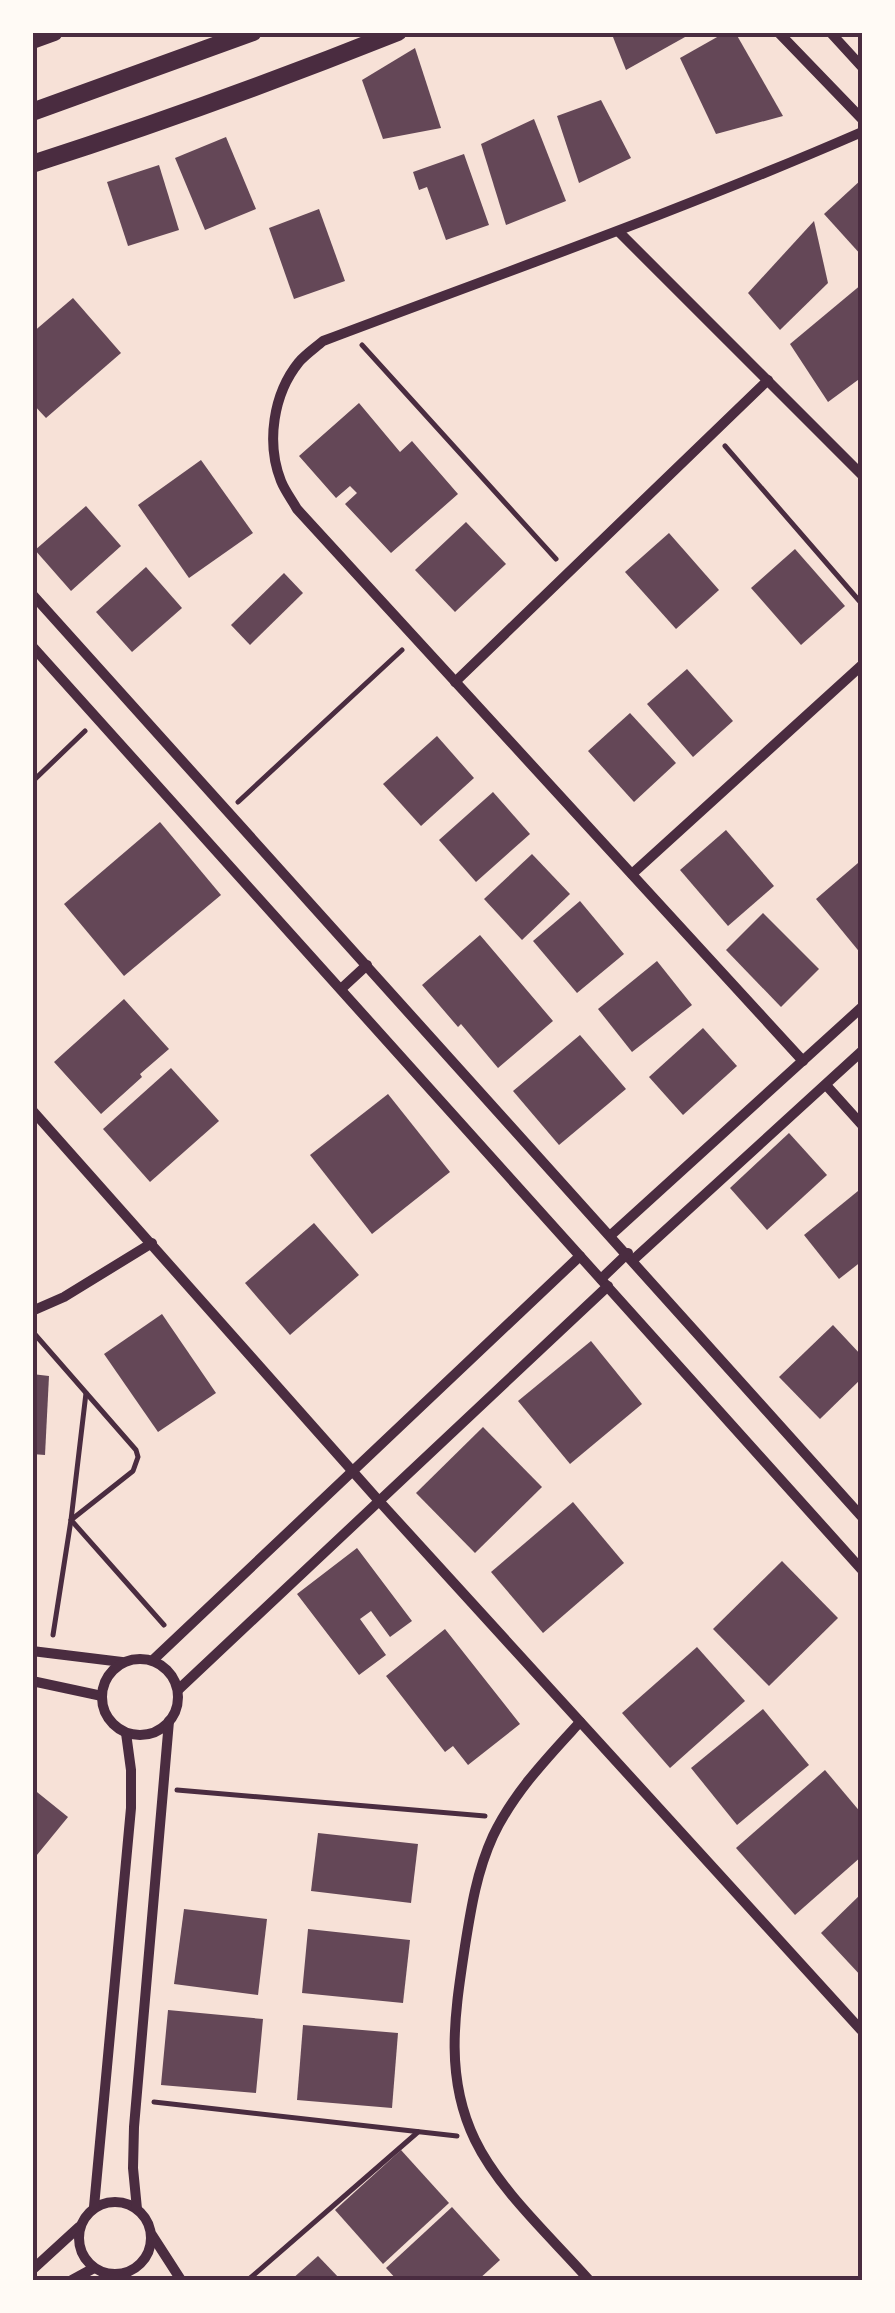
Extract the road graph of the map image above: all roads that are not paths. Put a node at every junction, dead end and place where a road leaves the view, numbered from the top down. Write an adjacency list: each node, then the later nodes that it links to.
1 (54, 32): 6 (street)
2 (254, 32): 8 (street)
3 (398, 32): 11 (street)
4 (778, 32): 9 (street)
5 (830, 32): 7 (street)
6 (32, 40)
7 (862, 67)
8 (32, 112)
9 (862, 119)
10 (862, 132): 12 (street)
11 (32, 164)
12 (619, 232): 13 (street); 18 (street)
13 (768, 380): 14 (street); 18 (street)
14 (862, 475)
15 (32, 594): 20 (street)
16 (32, 646): 21 (street)
17 (862, 664): 19 (street)
18 (455, 682): 19 (street)
19 (632, 874): 24 (street)
20 (367, 965): 21 (street); 28 (street)
21 (341, 989): 30 (street)
22 (862, 1007): 24 (street)
23 (862, 1051): 25 (street)
24 (803, 1060): 28 (street)
25 (826, 1085): 27 (street); 31 (street)
26 (32, 1110): 29 (street)
27 (862, 1125)
28 (611, 1236): 31 (street)
29 (152, 1242): 33 (street); 34 (street)
30 (580, 1256): 32 (street); 34 (street)
31 (630, 1256): 32 (street); 36 (street)
32 (604, 1282): 35 (street); 37 (street)
33 (32, 1311)
34 (353, 1471): 35 (street); 39 (street)
35 (379, 1500): 42 (street); 45 (street)
36 (862, 1517)
37 (862, 1570)
38 (32, 1650): 40 (street)
39 (153, 1660): 40 (street); 42 (street)
40 (123, 1662): 43 (street)
41 (32, 1682): 43 (street)
42 (178, 1690): 44 (street)
43 (102, 1696): 46 (street)
44 (170, 1721): 46 (street); 49 (street)
45 (580, 1722): 47 (street); 57 (street)
46 (126, 1733): 48 (street)
47 (862, 2031)
48 (94, 2208): 49 (street); 50 (street)
49 (137, 2209): 51 (street)
50 (80, 2226): 52 (street); 53 (street)
51 (152, 2233): 54 (street); 56 (street)
52 (94, 2268): 54 (street); 55 (street)
53 (32, 2270)
54 (117, 2278)
55 (72, 2280)
56 (181, 2280)
57 (589, 2280)

